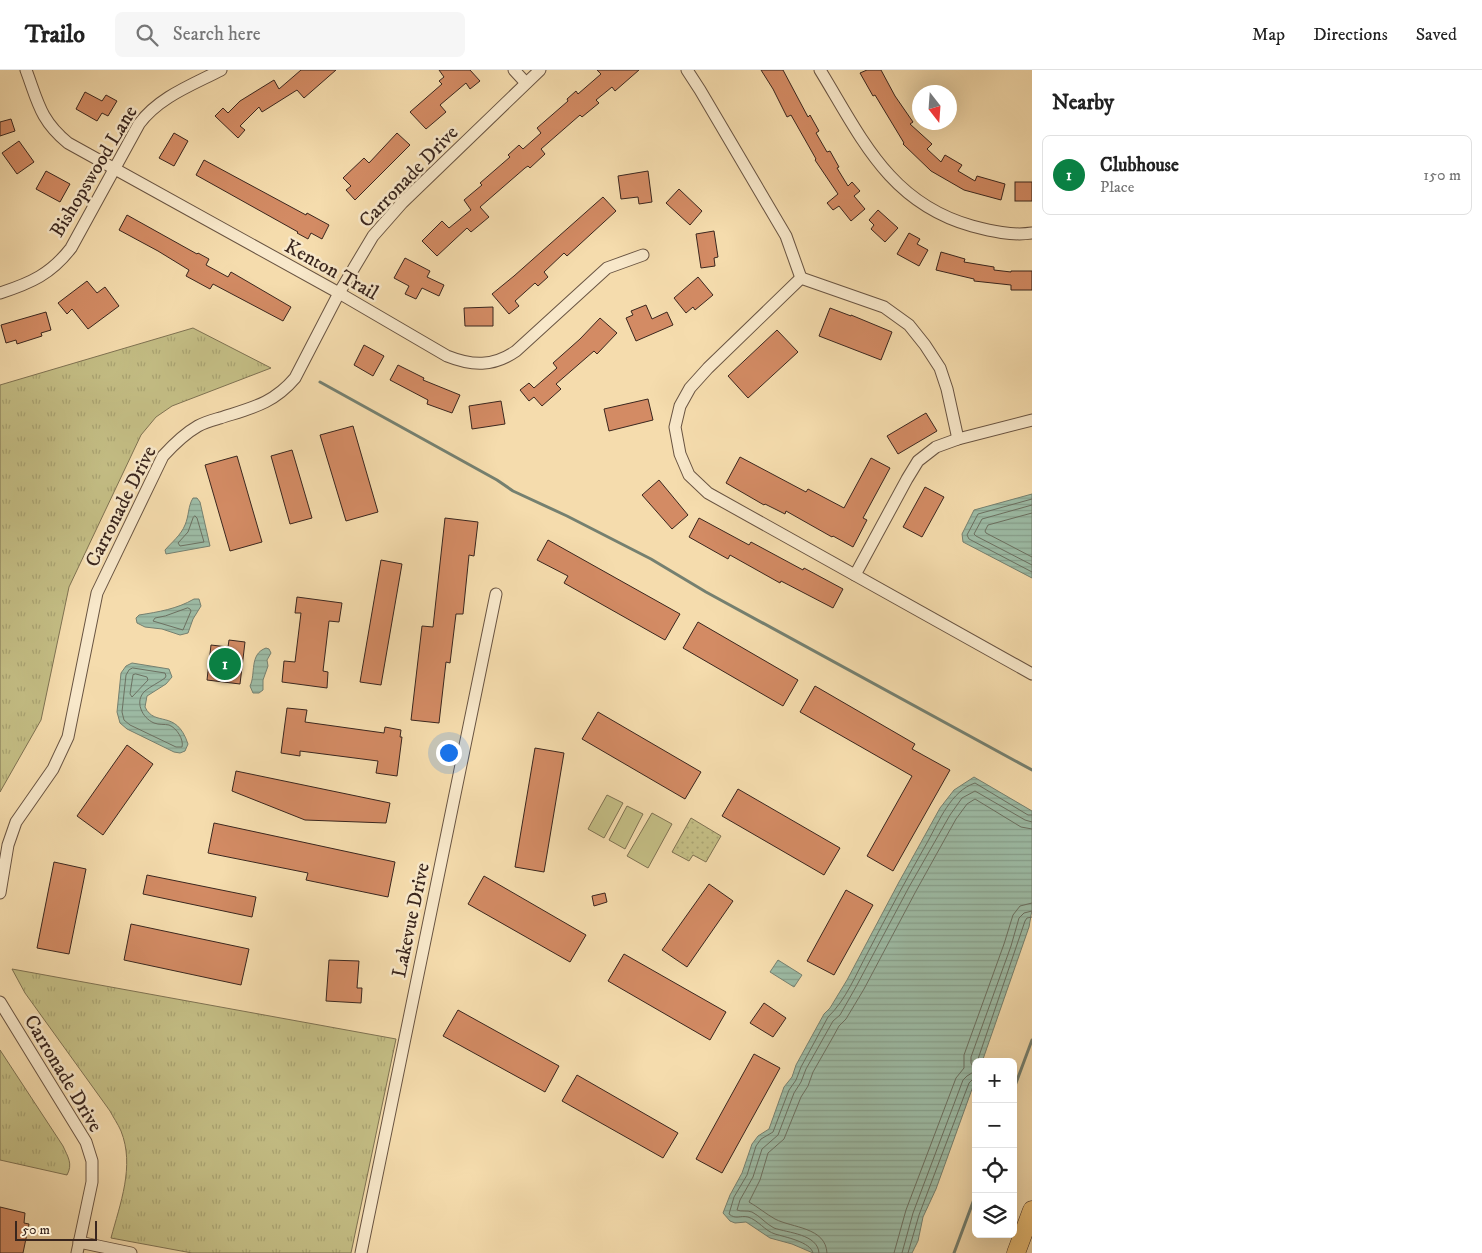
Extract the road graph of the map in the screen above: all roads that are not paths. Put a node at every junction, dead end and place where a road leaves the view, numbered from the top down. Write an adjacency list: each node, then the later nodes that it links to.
1 (26, 70): 8 (street, Kenton Trail)
2 (221, 70): 8 (street, Bishopswood Lane)
3 (514, 70): 7 (street)
4 (540, 70): 7 (street, Carronade Drive)
5 (687, 70): 11 (street)
6 (820, 70): 9 (street)
7 (526, 83): 13 (street, Carronade Drive)
8 (114, 169): 12 (street, Bishopswood Lane); 13 (street, Kenton Trail)
9 (1032, 233)
10 (643, 255): 13 (street, Kenton Trail)
11 (801, 278): 15 (street); 16 (street)
12 (0, 293)
13 (339, 293): 19 (street, Carronade Drive)
14 (1032, 420): 15 (street)
15 (958, 439): 16 (street)
16 (855, 575): 18 (street)
17 (496, 594): 24 (street, Lakevue Drive)
18 (1032, 674)
19 (0, 893)
20 (0, 1002): 22 (street, Carronade Drive)
21 (1032, 1210): 25 (highway)
22 (78, 1248): 23 (street)
23 (131, 1253)
24 (360, 1253)
25 (1016, 1253)

